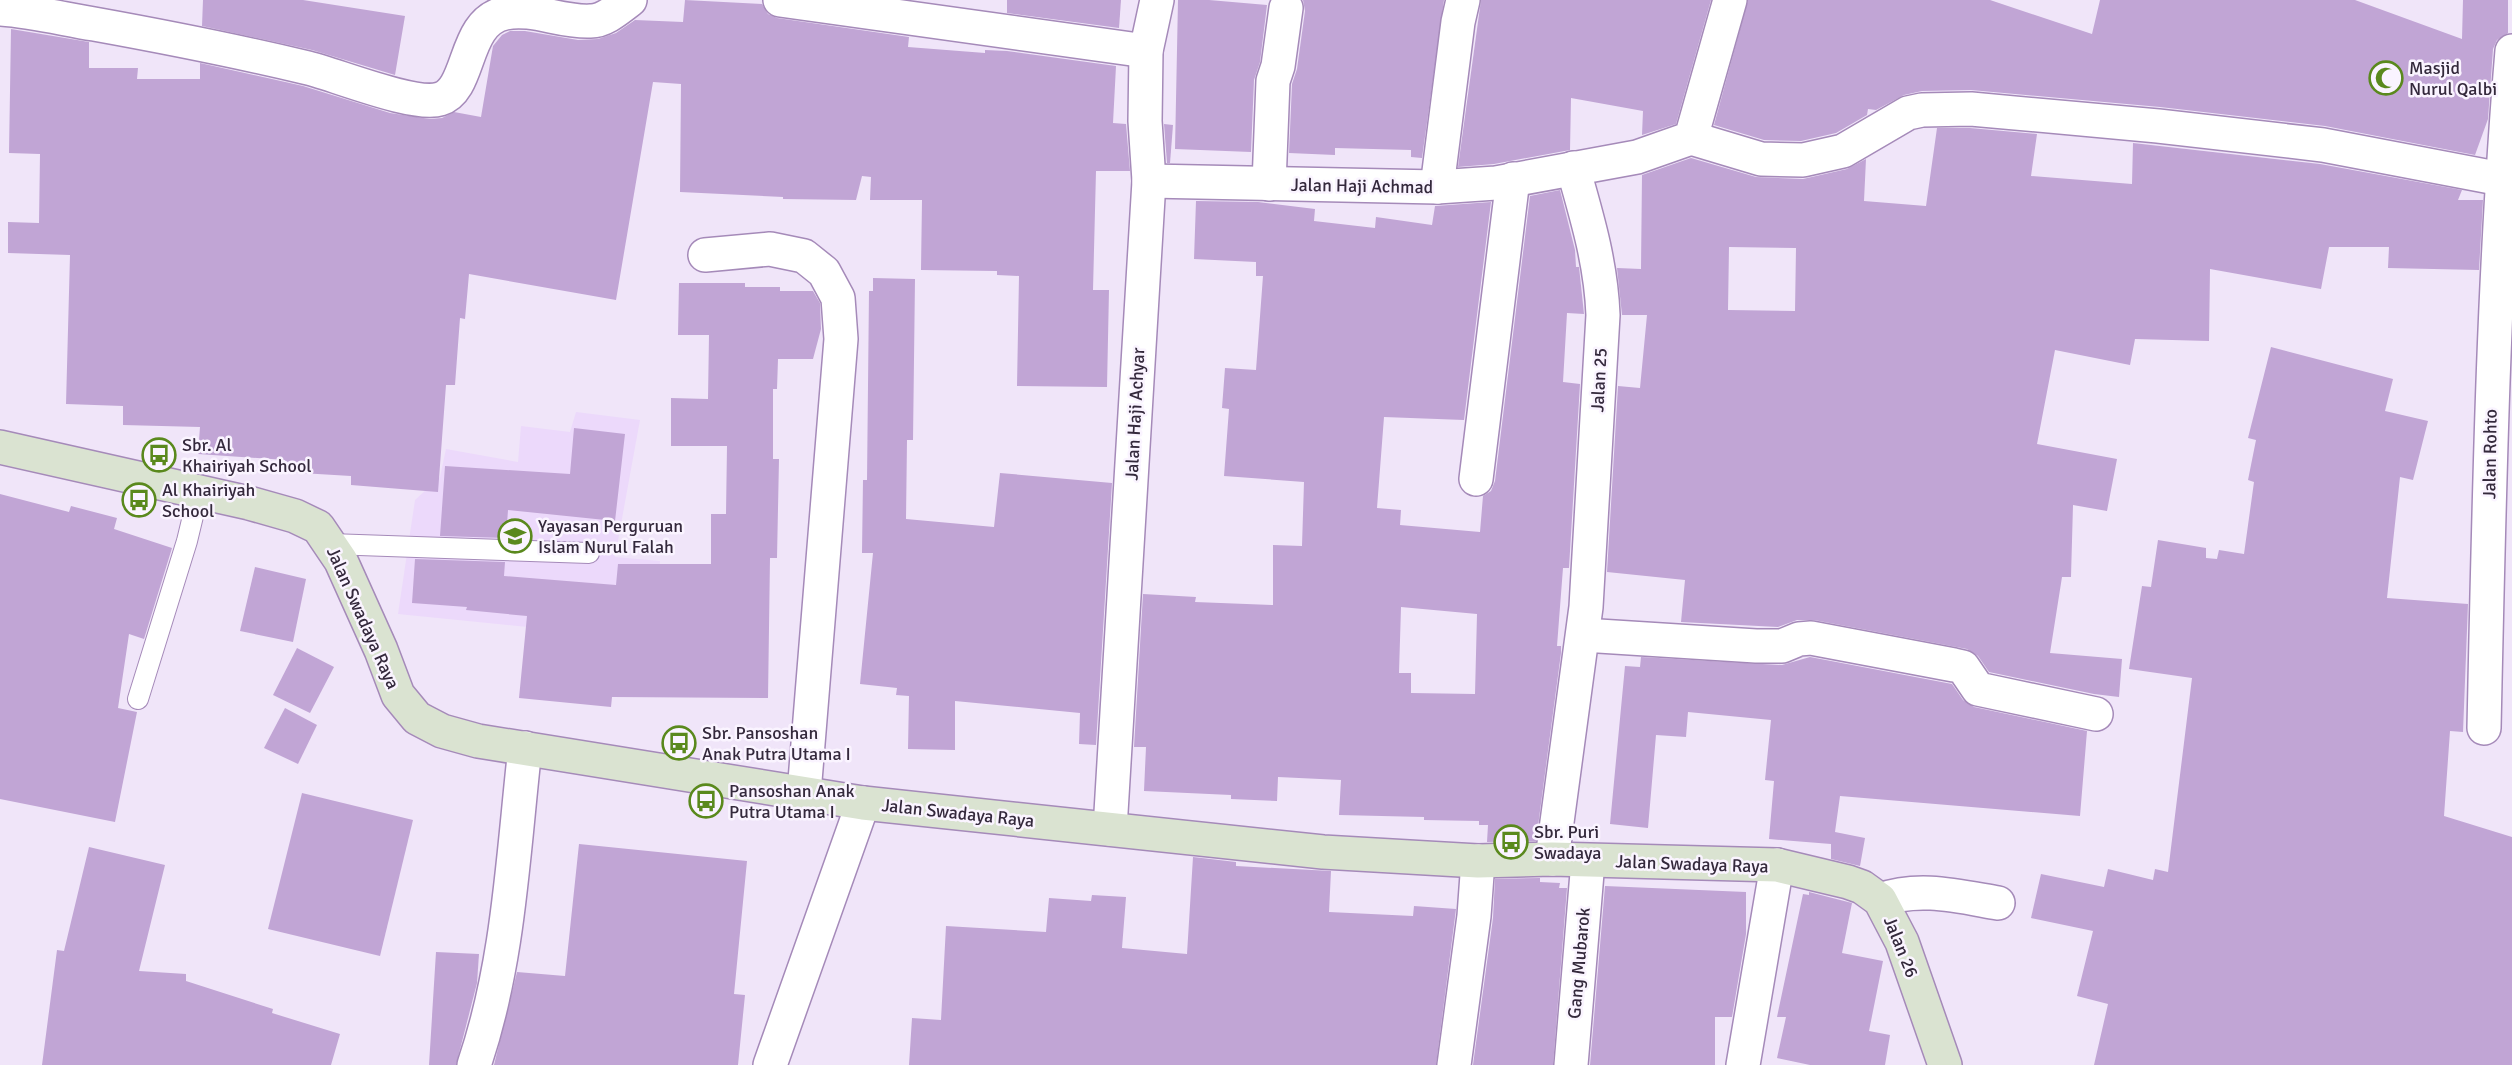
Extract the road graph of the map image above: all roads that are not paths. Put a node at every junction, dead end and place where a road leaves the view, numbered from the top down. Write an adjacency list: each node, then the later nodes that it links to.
1 (630, 0): 8 (street)
2 (780, 0): 6 (street)
3 (1157, 0): 9 (street, Jalan Haji Achyar)
4 (1463, 0): 17 (street)
5 (1730, 0): 11 (street)
6 (821, 3): 9 (street)
7 (1286, 8): 16 (street)
8 (0, 9)
9 (1146, 51): 14 (street, Jalan Haji Achyar)
10 (2512, 51): 15 (street, Jalan Rohto)
11 (1691, 138): 12 (street); 15 (street)
12 (1573, 168): 13 (street, Jalan Haji Achmad); 25 (street, Jalan 25)
13 (1513, 179): 17 (street, Jalan Haji Achmad); 21 (street)
14 (1149, 181): 16 (street, Jalan Haji Achmad); 32 (street, Jalan Haji Achyar)
15 (2506, 181): 19 (street, Jalan Rohto)
16 (1269, 184): 17 (street, Jalan Haji Achmad)
17 (1437, 187)
18 (705, 255): 30 (street)
19 (2501, 420): 28 (street, Jalan Rohto)
20 (0, 447): 22 (street, Jalan Swadaya Raya)
21 (1476, 479)
22 (199, 491): 23 (street, Jalan Swadaya Raya); 26 (lane)
23 (330, 544): 24 (lane); 29 (street, Jalan Swadaya Raya)
24 (589, 553)
25 (1583, 636): 27 (street); 33 (street, Jalan 25)
26 (138, 699)
27 (2096, 714)
28 (2484, 728)
29 (525, 748): 30 (street, Jalan Swadaya Raya); 39 (street)
30 (804, 793): 31 (street, Jalan Swadaya Raya)
31 (863, 803): 32 (street, Jalan Swadaya Raya); 40 (street)
32 (1110, 829): 34 (street, Jalan Swadaya Raya)
33 (1552, 859): 34 (street, Jalan Swadaya Raya); 35 (street, Jalan Swadaya Raya)
34 (1478, 861): 41 (street)
35 (1588, 861): 36 (street, Jalan Swadaya Raya); 42 (street, Gang Mubarok)
36 (1777, 865): 37 (street, Jalan 26); 43 (street, Jalan Swadaya Raya)
37 (1880, 900): 38 (street); 44 (street, Jalan 26)
38 (1998, 903)
39 (474, 1065)
40 (770, 1065)
41 (1454, 1065)
42 (1571, 1065)
43 (1743, 1065)
44 (1945, 1065)

